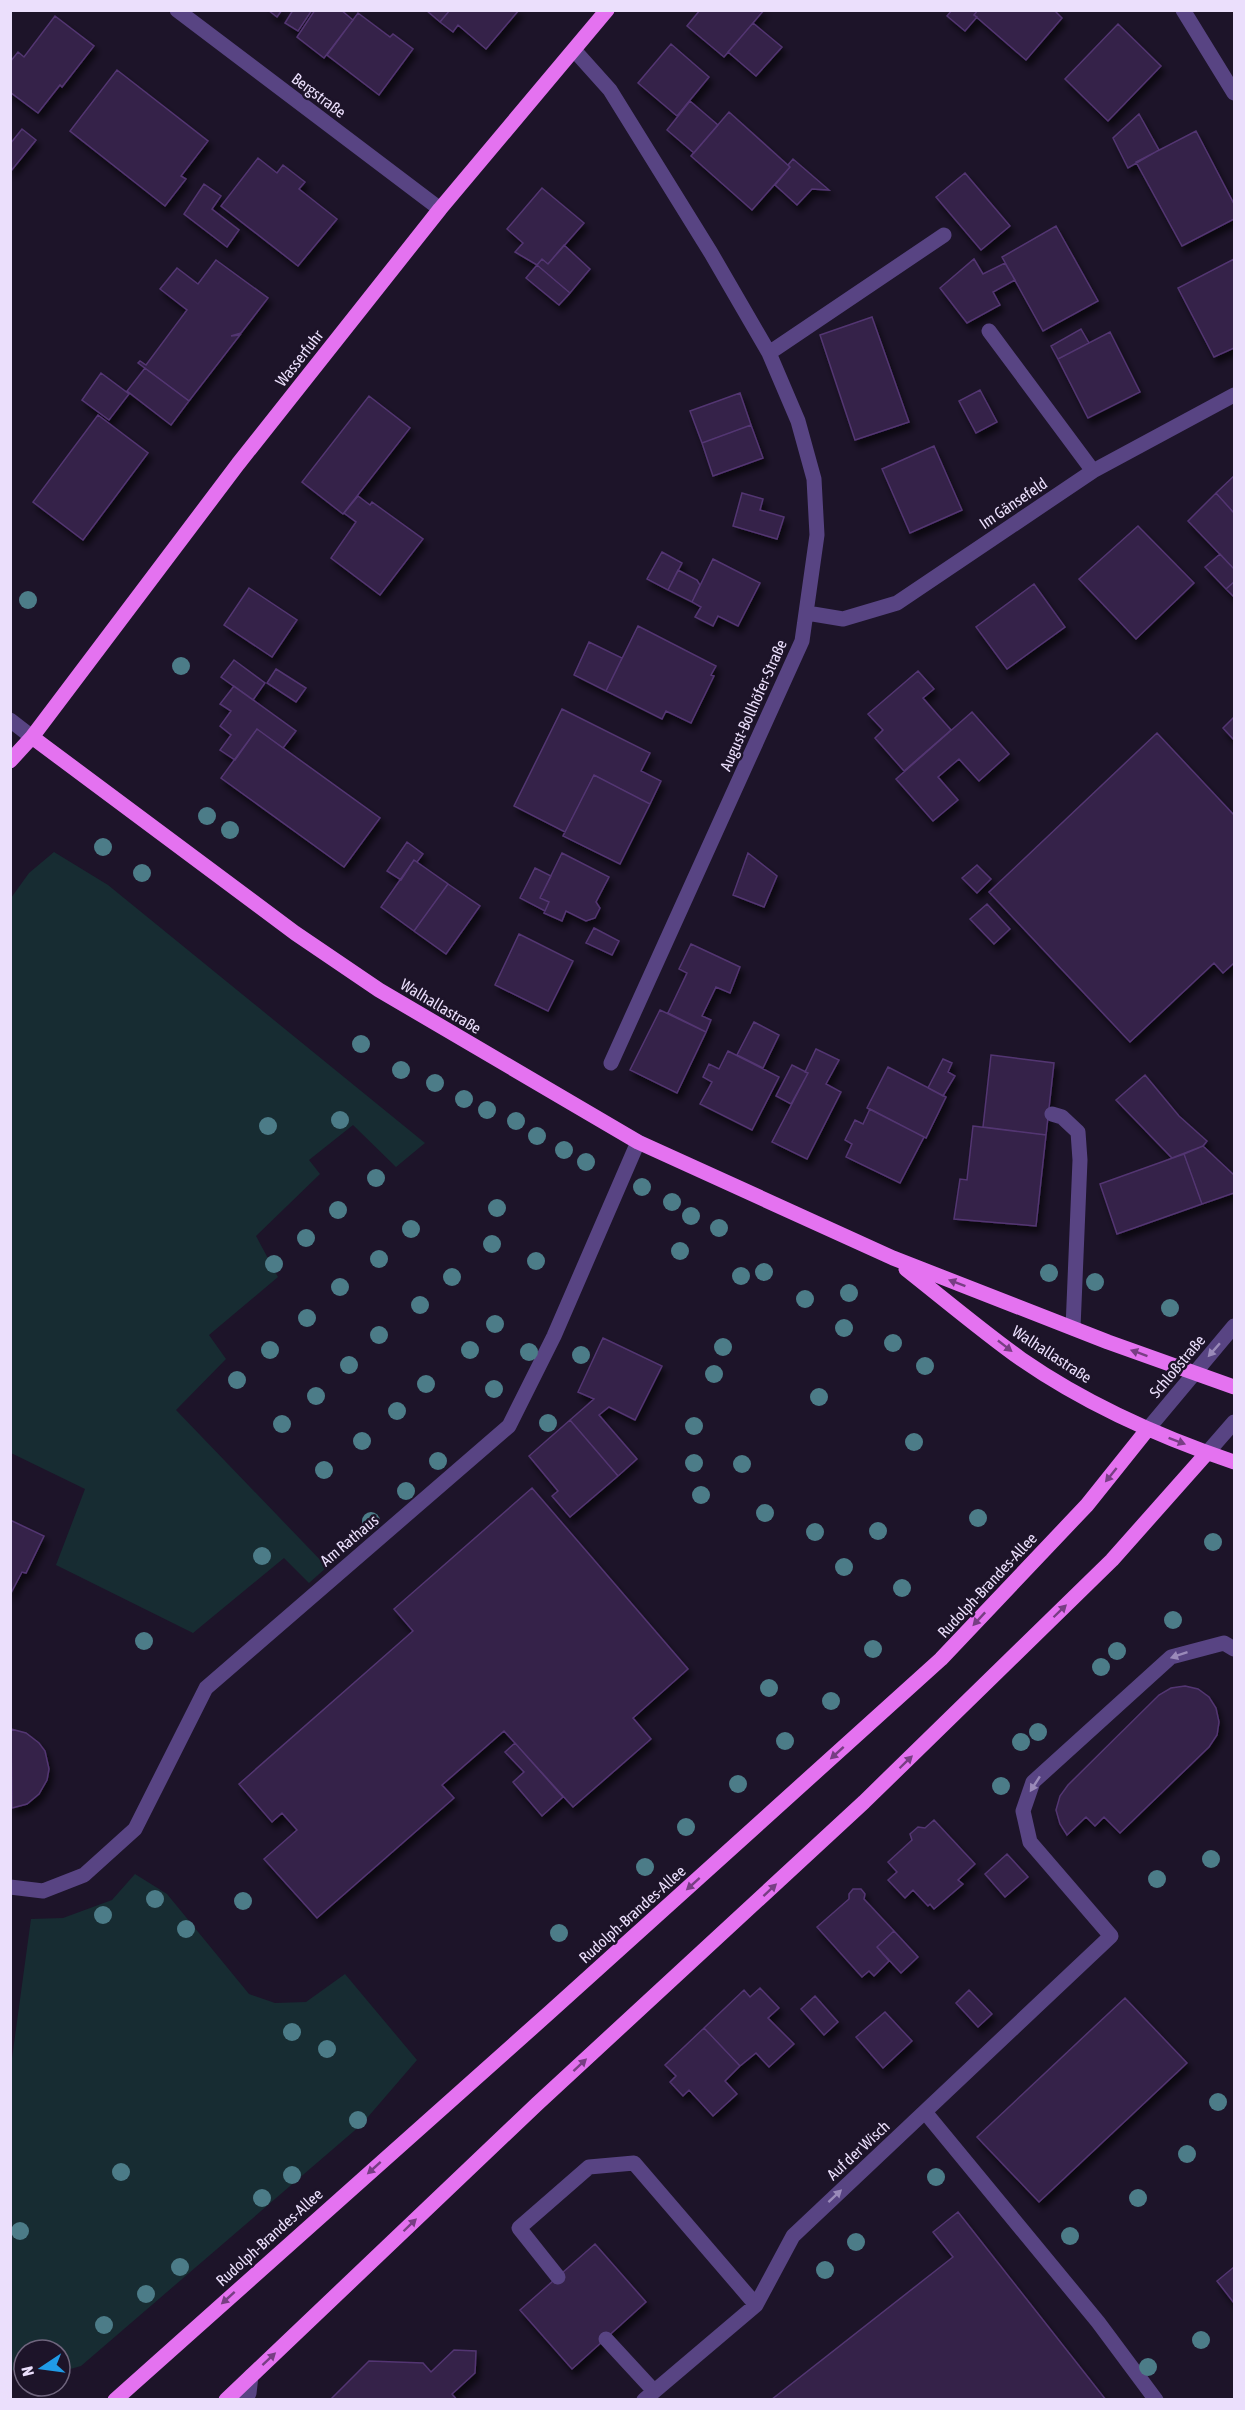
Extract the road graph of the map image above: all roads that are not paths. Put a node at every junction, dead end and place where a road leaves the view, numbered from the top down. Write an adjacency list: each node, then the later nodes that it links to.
1 (177, 10): 6 (street, Bergstraße)
2 (607, 10): 4 (main road, Wasserfuhr)
3 (1183, 10): 5 (street)
4 (575, 51): 6 (main road, Wasserfuhr); 9 (street, August-Bollhöfer-Straße)
5 (1234, 93)
6 (440, 209): 14 (main road, Wasserfuhr)
7 (944, 235): 9 (street)
8 (989, 331): 11 (street)
9 (769, 353): 12 (street, August-Bollhöfer-Straße)
10 (1234, 395): 11 (street, Im Gänsefeld)
11 (1093, 471): 12 (street, Im Gänsefeld)
12 (807, 613): 16 (street, August-Bollhöfer-Straße)
13 (10, 720): 14 (street, Walhallastraße)
14 (32, 737): 15 (main road, Wasserfuhr); 18 (main road, Walhallastraße)
15 (10, 761)
16 (612, 1063)
17 (1052, 1114): 21 (street)
18 (638, 1142): 19 (main road, Walhallastraße); 29 (street, Am Rathaus)
19 (893, 1258): 21 (main road, Walhallastraße, one-way to 19); 25 (main road, Walhallastraße, one-way to 25)
20 (1234, 1326): 22 (street, Schloßstraße, one-way to 22)
21 (1073, 1328): 22 (main road, Walhallastraße, one-way to 21)
22 (1193, 1373): 23 (main road, Walhallastraße); 25 (street, Schloßstraße)
23 (1234, 1387)
24 (1234, 1422): 26 (street)
25 (1147, 1430): 26 (main road, Walhallastraße, one-way to 26); 36 (main road, Rudolph-Brandes-Allee, one-way to 36)
26 (1207, 1453): 27 (main road, Walhallastraße); 34 (main road, one-way to 26)
27 (1234, 1462)
28 (1234, 1649): 30 (street, Auf der Wisch, one-way to 30)
29 (10, 1887)
30 (925, 2112): 32 (street, Auf der Wisch, one-way to 30); 39 (street)
31 (558, 2277): 32 (street)
32 (756, 2305): 35 (street, Auf der Wisch)
33 (606, 2339): 35 (street)
34 (251, 2376): 37 (main road); 38 (street)
35 (649, 2395)
36 (115, 2400)
37 (226, 2400)
38 (246, 2400)
39 (1156, 2400)

